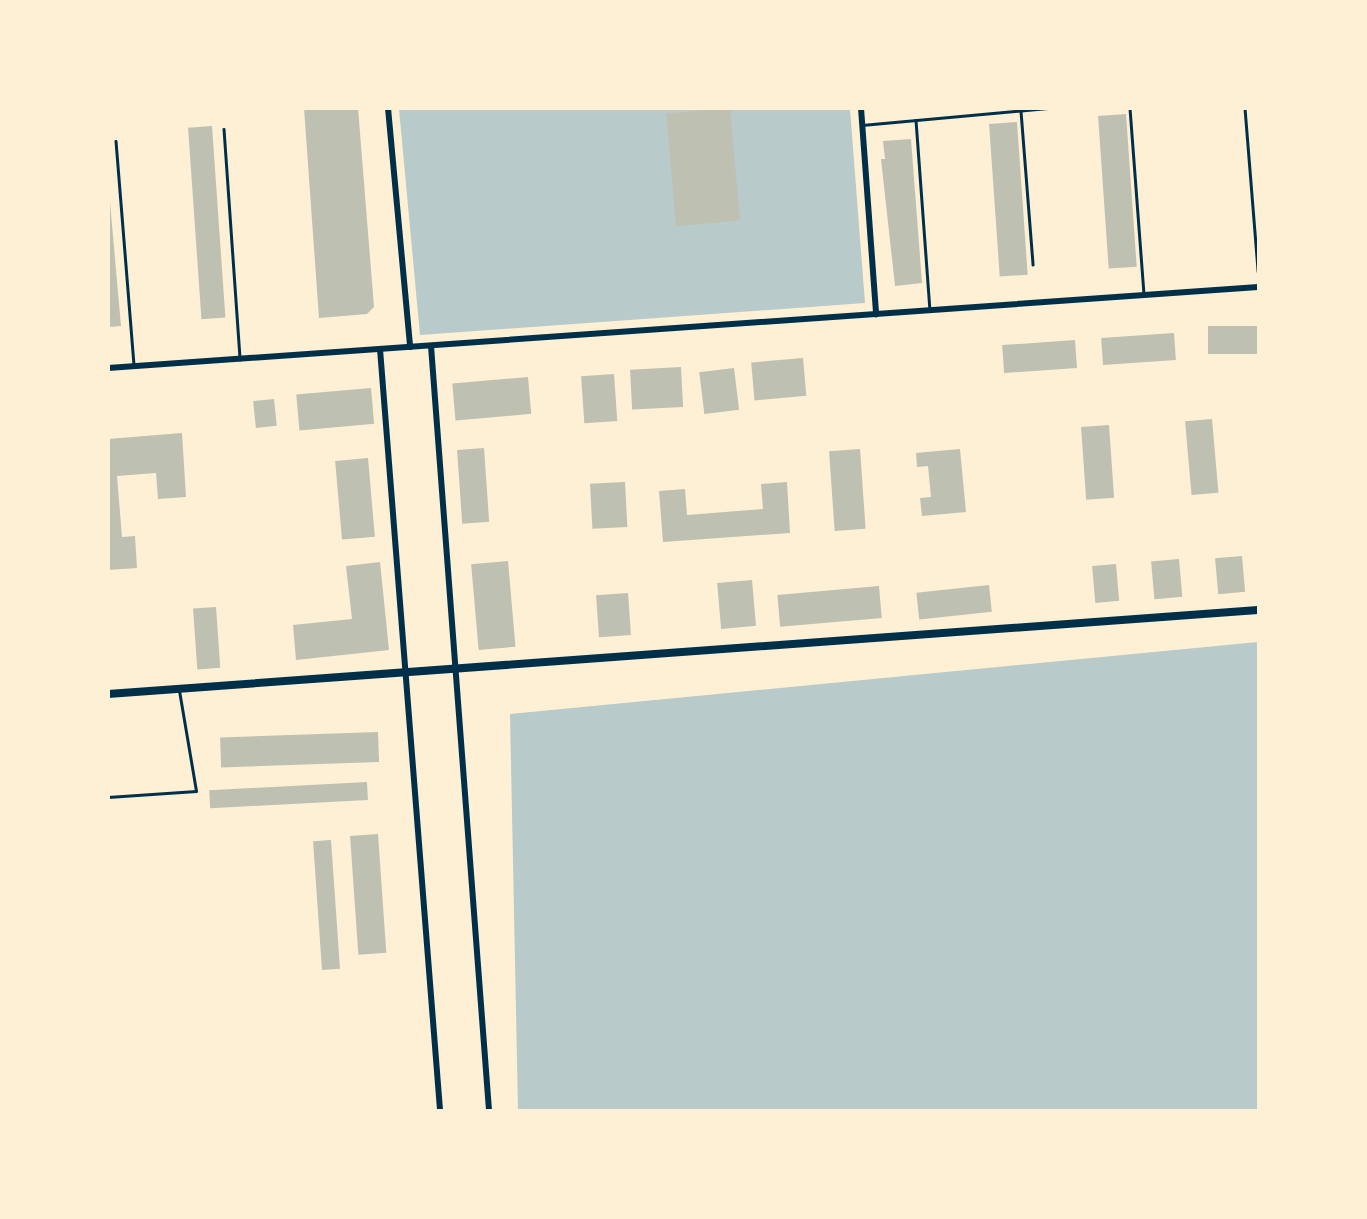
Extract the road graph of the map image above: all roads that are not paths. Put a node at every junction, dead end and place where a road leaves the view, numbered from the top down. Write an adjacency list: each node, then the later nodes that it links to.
1 (388, 108): 18 (street)
2 (861, 108): 8 (street)
3 (1050, 108): 6 (lane)
4 (1130, 108): 14 (lane)
5 (1245, 108): 12 (lane)
6 (1021, 111): 7 (lane); 11 (lane)
7 (916, 120): 8 (lane); 15 (lane)
8 (862, 125): 16 (street)
9 (224, 129): 20 (lane)
10 (117, 141): 21 (lane)
11 (1033, 265)
12 (1258, 271)
13 (1258, 287): 14 (street)
14 (1144, 295): 15 (street)
15 (930, 310): 16 (street)
16 (876, 314): 17 (street)
17 (431, 346): 18 (street); 24 (street)
18 (410, 347): 19 (street)
19 (380, 349): 20 (street); 25 (street)
20 (240, 359): 21 (street)
21 (134, 366): 22 (street)
22 (108, 368)
23 (1258, 610): 24 (main road)
24 (458, 666): 25 (main road); 30 (street)
25 (405, 671): 26 (main road); 29 (street)
26 (179, 688): 27 (main road); 28 (lane)
27 (108, 694)
28 (108, 797)
29 (440, 1111)
30 (489, 1111)

